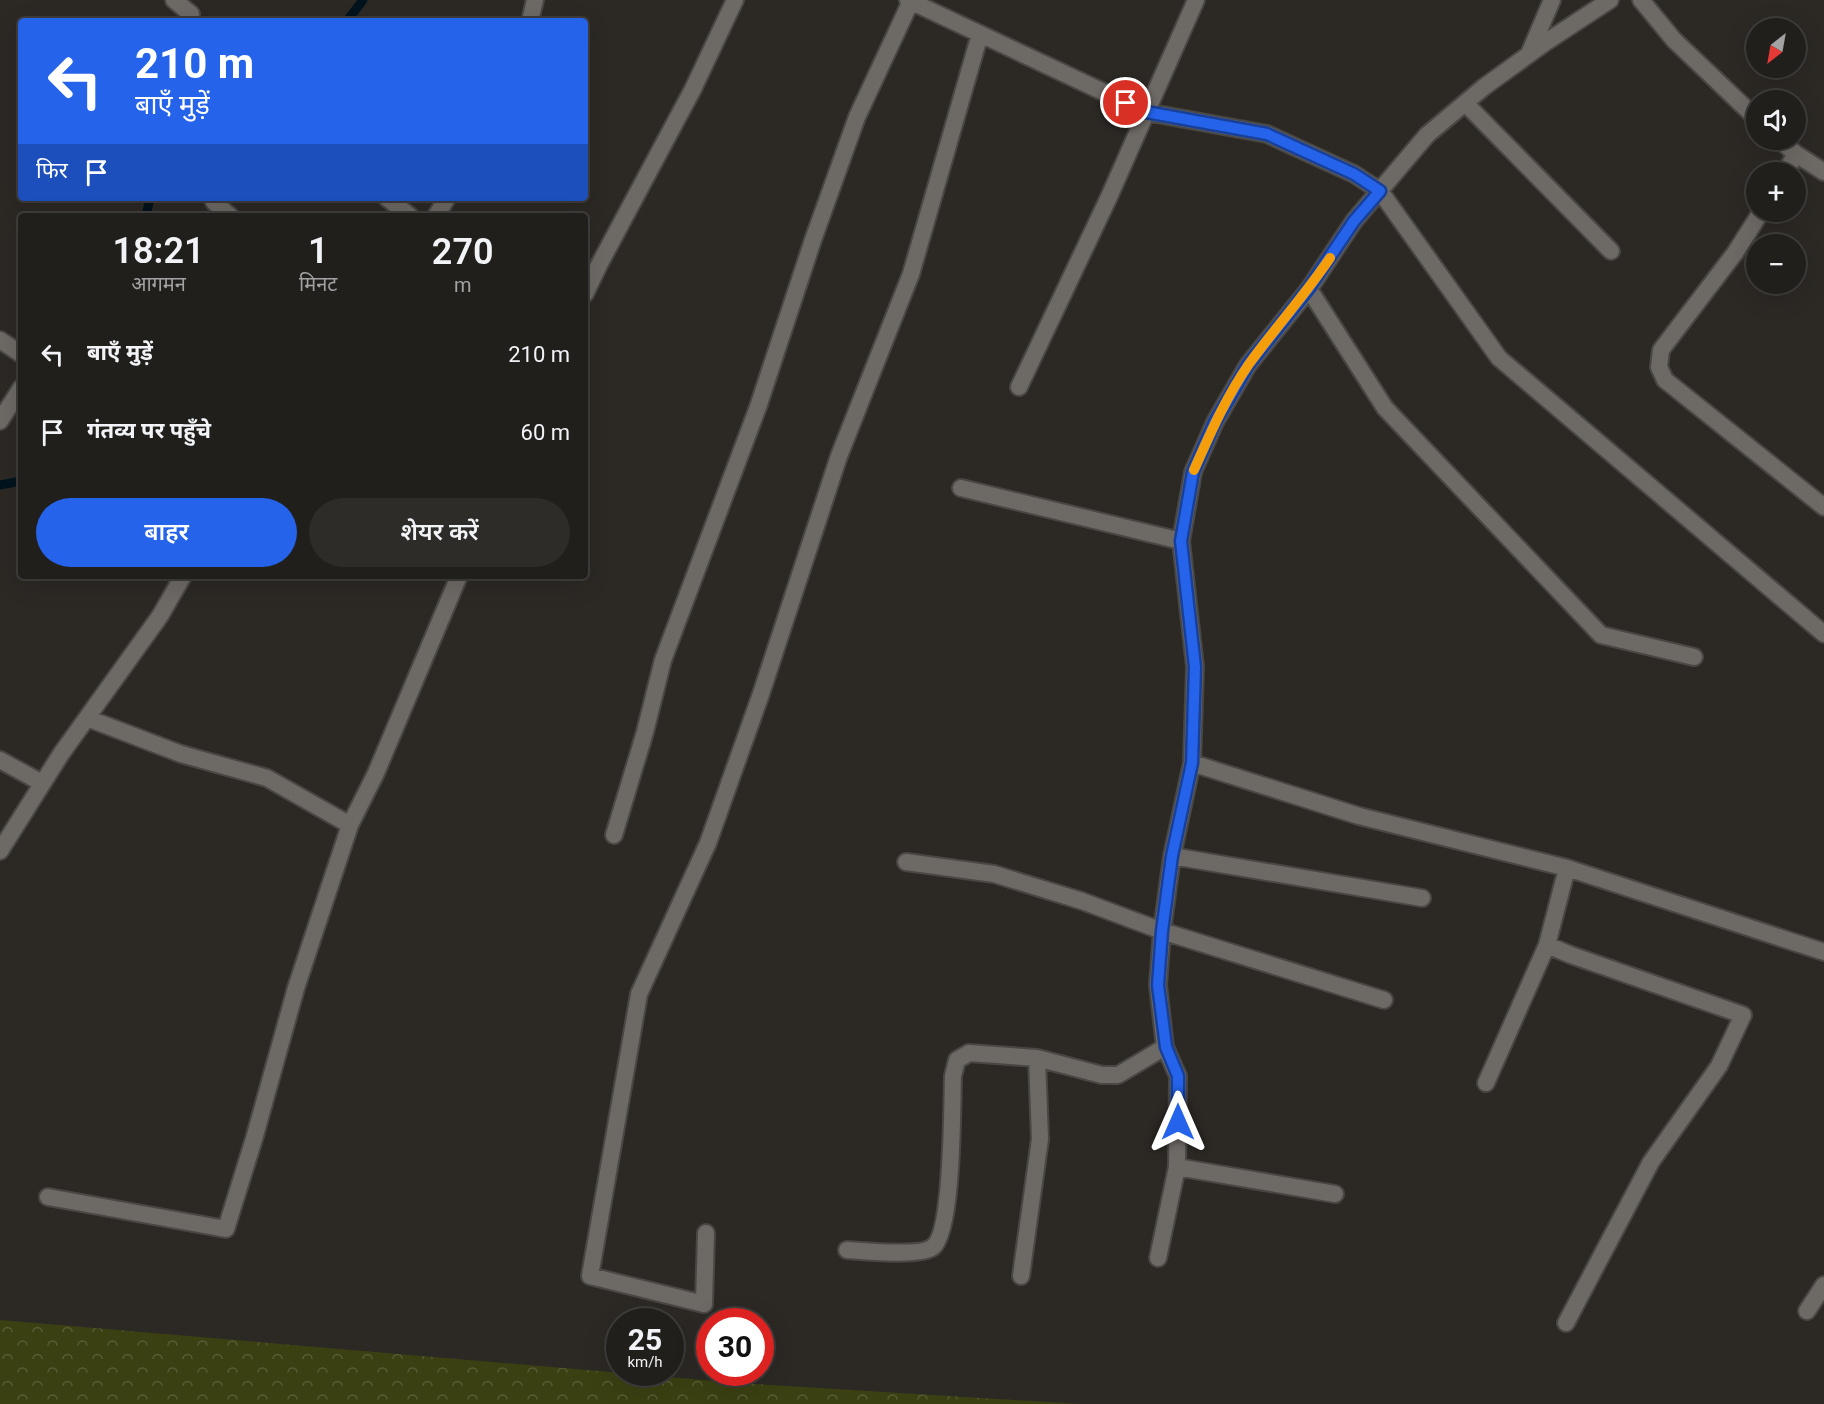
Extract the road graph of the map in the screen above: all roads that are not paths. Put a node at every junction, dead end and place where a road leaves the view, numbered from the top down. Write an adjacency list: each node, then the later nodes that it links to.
1 (174, 0): 9 (street)
2 (535, 0): 10 (street)
3 (735, 0): 27 (street)
4 (1196, 0): 15 (street)
5 (1551, 0): 12 (street)
6 (1610, 0): 12 (street)
7 (1641, 0): 14 (street)
8 (910, 1): 11 (street); 46 (street)
9 (191, 14)
10 (531, 18)
11 (980, 34): 15 (street); 62 (street)
12 (1529, 54): 13 (street)
13 (1465, 103): 20 (street); 26 (street)
14 (1746, 108)
15 (1146, 112): 20 (street); 31 (street)
16 (1791, 150): 17 (street)
17 (1796, 154): 18 (street); 19 (street)
18 (1791, 162)
19 (1824, 172)
20 (1380, 191): 28 (street); 39 (street)
21 (214, 201): 23 (street)
22 (391, 201): 24 (street)
23 (227, 213)
24 (406, 213)
25 (1755, 222): 35 (street)
26 (1611, 251)
27 (588, 288)
28 (1309, 288): 36 (street); 40 (street)
29 (0, 340): 30 (street)
30 (18, 352)
31 (1019, 387)
32 (18, 393): 33 (street)
33 (0, 421)
34 (961, 488): 36 (street)
35 (1824, 507)
36 (1181, 541): 43 (street)
37 (181, 579): 41 (street)
38 (458, 579): 45 (street)
39 (1824, 634)
40 (1694, 657)
41 (87, 718): 44 (street); 45 (street)
42 (0, 760): 44 (street)
43 (1192, 763): 48 (street); 50 (street)
44 (42, 783): 47 (street)
45 (350, 825): 61 (street)
46 (614, 835)
47 (0, 851)
48 (1172, 856): 51 (street); 52 (street)
49 (906, 862): 52 (street)
50 (1567, 868): 53 (street); 54 (street)
51 (1422, 898)
52 (1162, 931): 55 (street); 56 (street)
53 (1547, 945): 58 (street); 68 (street)
54 (1824, 952)
55 (1384, 1000)
56 (1166, 1047): 57 (street); 59 (street)
57 (1037, 1058): 63 (street); 65 (street)
58 (1486, 1083)
59 (1177, 1167): 60 (street); 64 (street)
60 (1335, 1194)
61 (48, 1197)
62 (706, 1233)
63 (847, 1250)
64 (1158, 1258)
65 (1021, 1276)
66 (1824, 1285): 67 (street)
67 (1807, 1311)
68 (1566, 1323)

